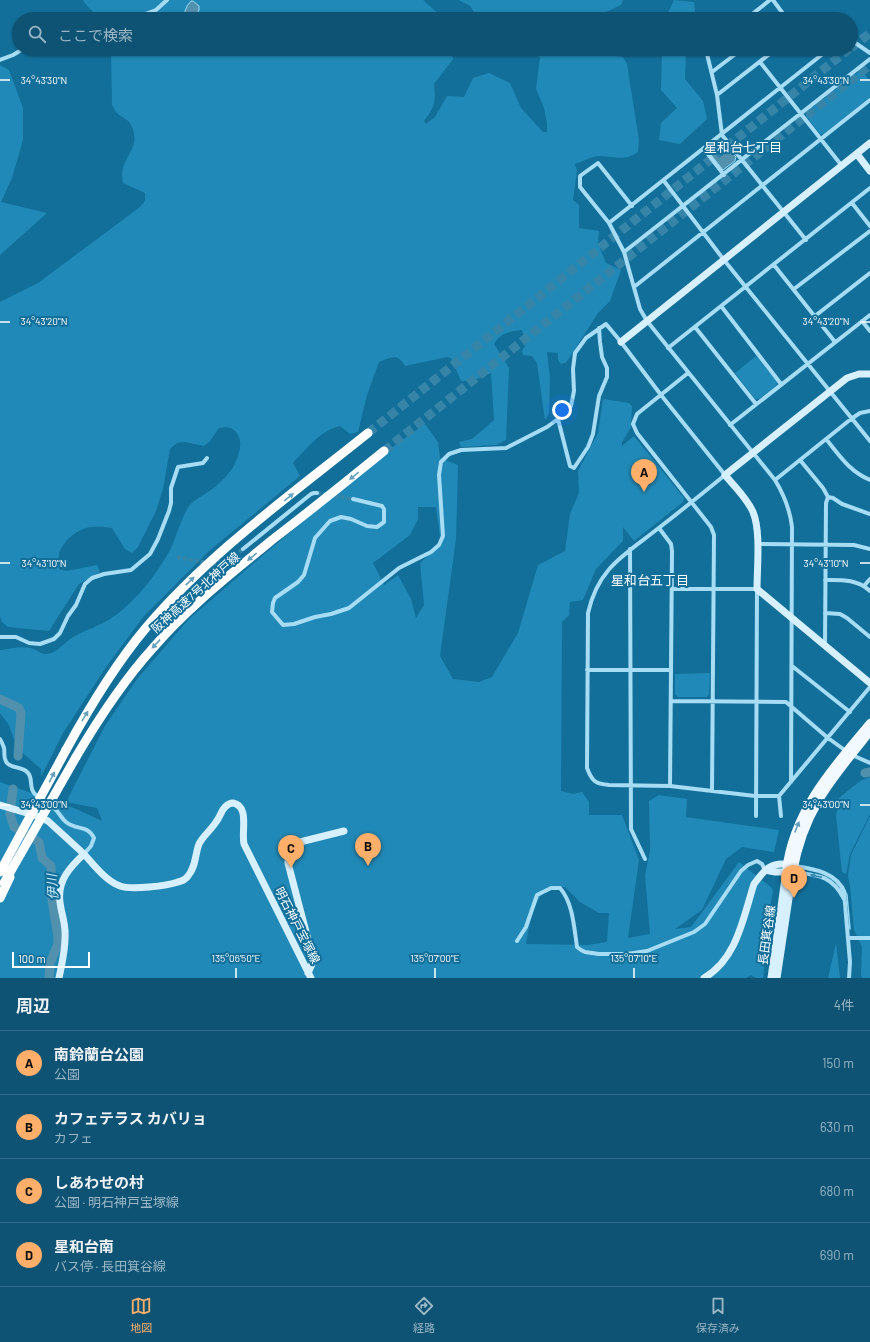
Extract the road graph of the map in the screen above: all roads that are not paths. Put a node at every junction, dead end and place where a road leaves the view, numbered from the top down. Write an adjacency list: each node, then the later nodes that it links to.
1 (167, 0): 4 (street)
2 (770, 0): 5 (street)
3 (773, 0): 6 (street)
4 (151, 12)
5 (755, 12)
6 (780, 12)
7 (858, 45): 8 (street)
8 (870, 53)
9 (12, 55): 15 (street)
10 (708, 56): 17 (street)
11 (733, 56): 17 (street)
12 (767, 56): 16 (street)
13 (819, 56): 18 (street)
14 (870, 59): 21 (street)
15 (0, 60)
16 (760, 62): 18 (street); 19 (street)
17 (712, 72): 19 (street)
18 (781, 87): 21 (street); 22 (street)
19 (717, 95): 22 (street)
20 (870, 100): 23 (street)
21 (800, 114): 23 (street); 27 (street)
22 (722, 134): 25 (street); 27 (street)
23 (821, 139): 28 (street); 32 (street)
24 (870, 143): 26 (street)
25 (704, 149): 30 (street); 31 (street)
26 (857, 154): 28 (street); 29 (street)
27 (742, 160): 30 (street); 32 (street)
28 (842, 166): 37 (street)
29 (870, 171)
30 (724, 175): 36 (street)
31 (664, 181): 35 (street); 36 (street)
32 (763, 186): 37 (street); 41 (street)
33 (870, 188): 34 (street)
34 (852, 203): 39 (street); 42 (street)
35 (632, 206): 38 (street); 38 (street)
36 (683, 207): 41 (street); 43 (street)
37 (784, 212): 42 (street); 44 (street)
38 (609, 224): 43 (street)
39 (870, 226)
40 (870, 231): 49 (street)
41 (703, 232): 44 (street); 48 (street)
42 (806, 240): 45 (street)
43 (624, 252): 48 (street)
44 (724, 260): 47 (street); 53 (street)
45 (774, 264): 47 (street); 49 (street)
46 (870, 273): 52 (street)
47 (746, 286): 50 (street); 61 (street)
48 (634, 288): 53 (street)
49 (794, 290): 52 (street)
50 (721, 306): 55 (street); 64 (street)
51 (870, 315): 54 (street)
52 (815, 316): 59 (street)
53 (647, 321): 58 (street); 60 (street)
54 (862, 321): 57 (street); 59 (street)
55 (695, 327): 60 (street); 67 (street)
56 (599, 328): 58 (street); 69 (street); 69 (street)
57 (870, 332)
58 (621, 342): 66 (street)
59 (835, 342): 61 (street)
60 (668, 348): 62 (street)
61 (808, 362): 64 (street); 65 (street)
62 (688, 373): 66 (street); 71 (street)
63 (870, 374): 65 (street)
64 (781, 384): 67 (street)
65 (830, 391): 70 (street); 76 (street)
66 (661, 395): 79 (street); 85 (street)
67 (756, 404): 71 (street)
68 (870, 411): 70 (street)
69 (558, 419): 84 (street)
70 (852, 419): 73 (street); 74 (street)
71 (730, 425): 76 (street)
72 (368, 433): 132 (highway, 阪神高速7号北神戸線, one-way to 72, bridge)
73 (826, 439): 78 (street); 81 (street)
74 (870, 441)
75 (384, 451): 140 (highway, 阪神高速7号北神戸線, one-way to 140, bridge)
76 (752, 452): 79 (street); 80 (street)
77 (207, 458): 103 (street)
78 (800, 460): 80 (street); 83 (street)
79 (724, 475): 85 (street); 88 (street)
80 (775, 480): 89 (street)
81 (870, 480)
82 (317, 494): 91 (street)
83 (828, 497): 86 (street); 90 (street)
84 (353, 499)
85 (691, 503): 87 (street); 97 (street)
86 (870, 514)
87 (658, 528): 92 (street); 98 (street)
88 (757, 544): 89 (street); 99 (street)
89 (792, 544): 90 (street); 102 (street)
90 (826, 545): 93 (street); 95 (street)
91 (243, 549)
92 (630, 549): 107 (street); 108 (street)
93 (870, 549)
94 (870, 579): 96 (street)
95 (826, 580): 96 (street); 101 (street)
96 (864, 586): 100 (street)
97 (714, 588): 98 (street); 99 (street); 113 (street)
98 (673, 589): 109 (street)
99 (757, 589): 102 (street); 114 (street)
100 (870, 591)
101 (825, 613): 104 (street); 105 (street)
102 (792, 618): 105 (street); 106 (street)
103 (0, 637)
104 (870, 637)
105 (825, 645): 110 (street)
106 (792, 666): 115 (street); 116 (street)
107 (587, 670): 108 (street); 124 (street)
108 (630, 670): 109 (street); 124 (street)
109 (671, 670): 112 (street)
110 (870, 683)
111 (870, 687): 116 (street)
112 (671, 701): 113 (street); 125 (street)
113 (712, 701): 114 (street); 126 (street)
114 (757, 701): 115 (street); 127 (street)
115 (792, 706): 119 (street); 123 (street)
116 (850, 712): 119 (street)
117 (870, 723): 121 (main road)
118 (870, 732): 121 (main road)
119 (828, 738): 121 (street); 123 (street)
120 (0, 739): 134 (street)
121 (849, 753): 122 (street); 137 (main road)
122 (870, 763)
123 (791, 782): 128 (street)
124 (630, 786): 125 (street); 135 (street)
125 (670, 786): 126 (street)
126 (712, 791): 127 (street)
127 (755, 796): 128 (street); 130 (street)
128 (779, 796): 131 (street)
129 (2, 806): 134 (street)
130 (756, 816)
131 (781, 816)
132 (27, 823): 136 (highway, bridge); 139 (highway, 阪神高速7号北神戸線, bridge)
133 (344, 831): 145 (street)
134 (84, 854): 145 (street, 明石神戸宝塚線); 146 (street)
135 (645, 859)
136 (0, 867)
137 (790, 868): 138 (street); 142 (street); 148 (street, 長田箕谷線); 149 (street, 長田箕谷線)
138 (765, 870): 144 (street); 147 (street)
139 (0, 872)
140 (4, 885): 141 (highway, 阪神高速7号北神戸線)
141 (0, 898)
142 (848, 938): 143 (street); 150 (street)
143 (870, 938)
144 (517, 941)
145 (310, 975)
146 (59, 978)
147 (704, 978)
148 (771, 978)
149 (777, 978)
150 (849, 978)

